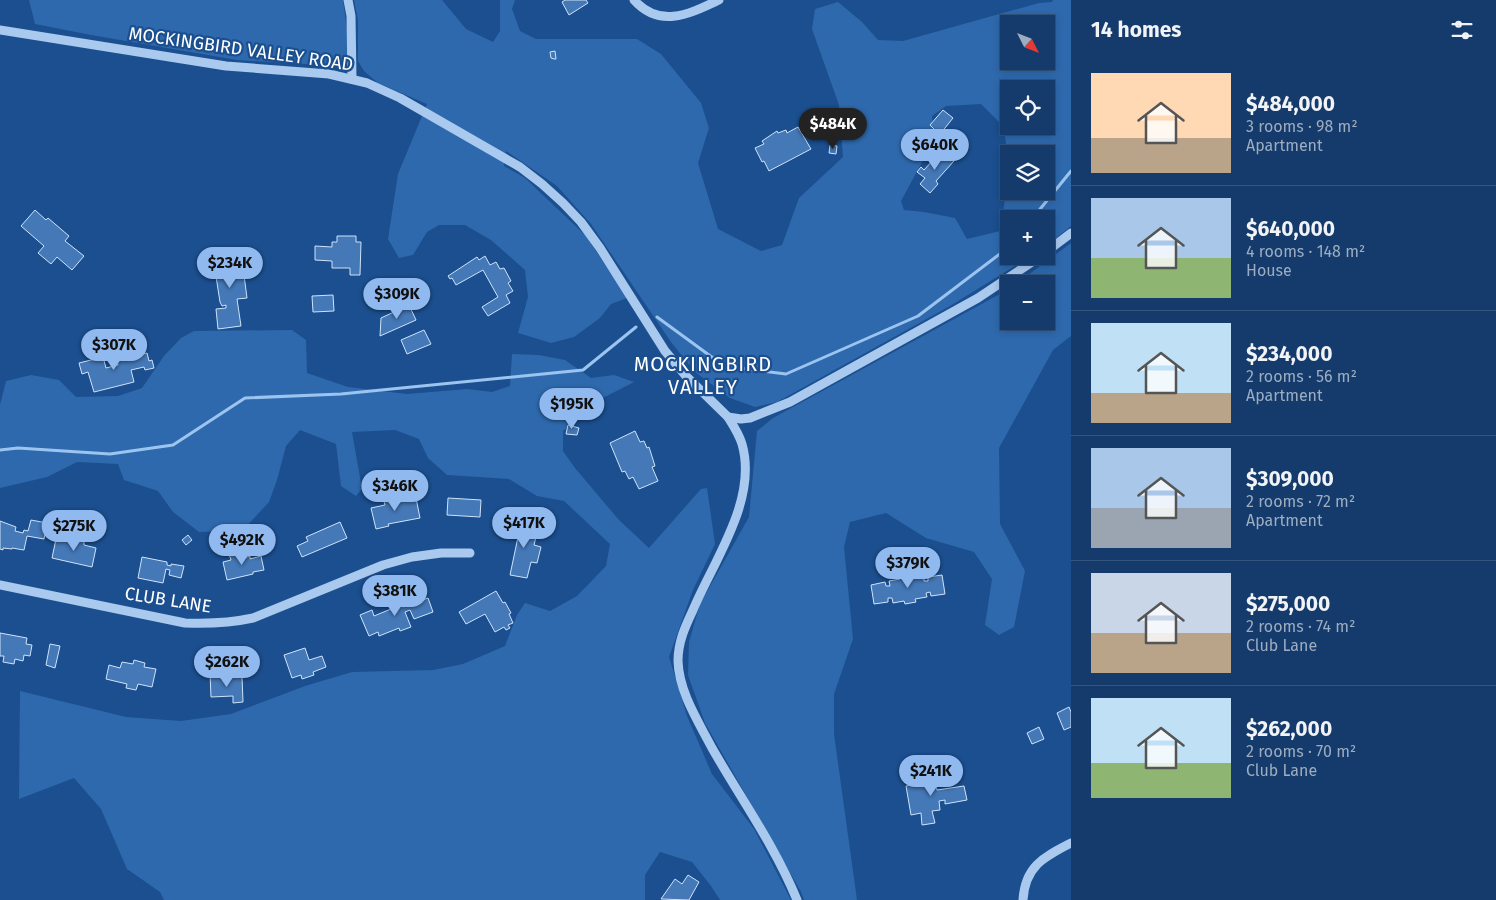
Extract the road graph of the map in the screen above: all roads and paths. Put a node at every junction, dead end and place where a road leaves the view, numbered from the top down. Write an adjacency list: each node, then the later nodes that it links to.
1 (348, 0): 5 (street)
2 (634, 0): 3 (street)
3 (719, 0)
4 (0, 30): 5 (street, MOCKINGBIRD VALLEY ROAD)
5 (352, 79): 9 (street, MOCKINGBIRD VALLEY ROAD)
6 (1071, 233): 7 (street)
7 (1055, 245)
8 (1028, 265): 9 (street)
9 (728, 416): 13 (street, MOCKINGBIRD VALLEY ROAD)
10 (470, 553): 11 (street, CLUB LANE)
11 (0, 585)
12 (1071, 843): 14 (street)
13 (797, 900)
14 (1023, 900)

